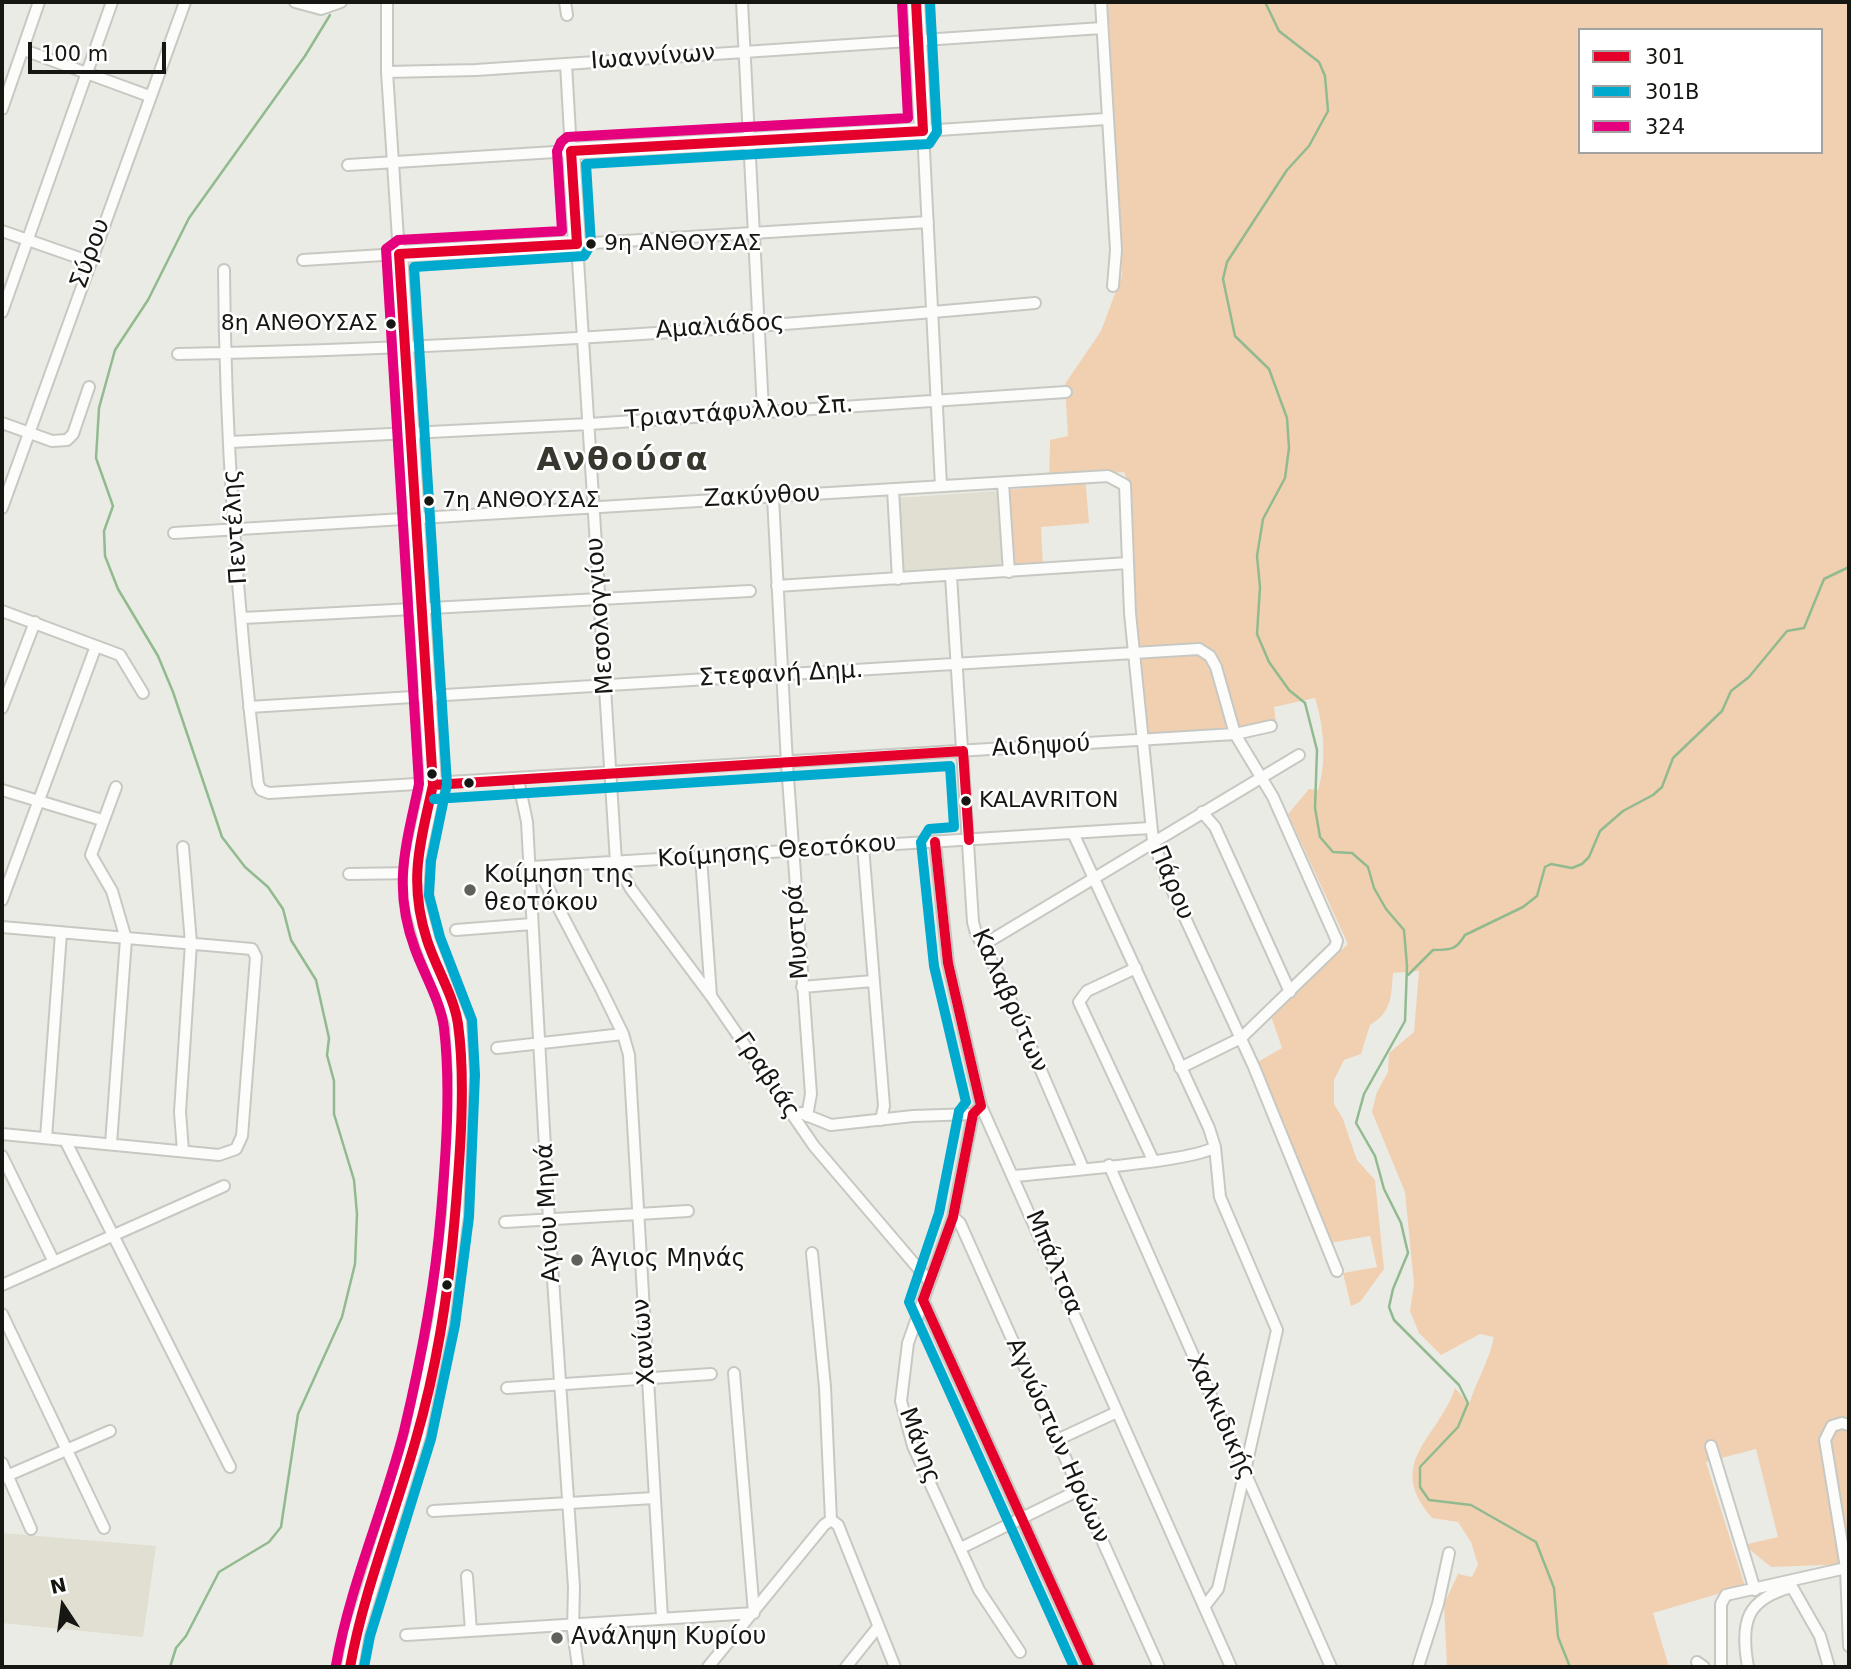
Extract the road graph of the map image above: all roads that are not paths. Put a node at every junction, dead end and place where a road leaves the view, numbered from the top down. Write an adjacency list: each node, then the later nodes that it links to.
1 (39, 2): 14 (street)
2 (112, 2): 18 (street)
3 (185, 2): 19 (street, Σύρου)
4 (295, 2): 5 (street)
5 (341, 2)
6 (387, 2): 17 (street)
7 (565, 2): 11 (street)
8 (742, 2): 15 (street)
9 (916, 2): 13 (street)
10 (1101, 2): 12 (street)
11 (567, 15)
12 (1101, 28): 13 (street, Ιωαννίνων); 21 (street)
13 (918, 40): 15 (street, Ιωαννίνων); 22 (street)
14 (23, 50): 18 (street); 20 (street)
15 (745, 52): 16 (street, Ιωαννίνων); 23 (street)
16 (566, 64): 17 (street, Ιωαννίνων); 24 (street)
17 (387, 72): 25 (street)
18 (86, 73): 19 (street); 30 (street)
19 (149, 96): 34 (street, Σύρου)
20 (2, 109)
21 (1106, 119): 22 (street); 36 (street)
22 (923, 131): 23 (street); 27 (street)
23 (750, 142): 24 (street); 29 (street)
24 (572, 151): 25 (street); 31 (street)
25 (393, 162): 26 (street); 32 (street)
26 (348, 165)
27 (928, 222): 29 (street); 38 (street)
28 (2, 231): 30 (street)
29 (755, 233): 31 (street); 40 (street)
30 (28, 240): 34 (street); 39 (street)
31 (578, 244): 32 (street); 41 (street, Μεσολογγίου)
32 (399, 254): 33 (street); 42 (street)
33 (303, 260)
34 (88, 261): 51 (street, Σύρου)
35 (224, 270): 43 (street, Πεντέλης)
36 (1113, 286)
37 (1035, 303): 38 (street, Αμαλιάδος)
38 (933, 311): 40 (street, Αμαλιάδος); 47 (street)
39 (2, 312)
40 (760, 325): 41 (street, Αμαλιάδος); 48 (street)
41 (584, 336): 42 (street, Αμαλιάδος); 50 (street, Μεσολογγίου)
42 (405, 347): 43 (street, Αμαλιάδος); 52 (street)
43 (225, 353): 44 (street, Αμαλιάδος); 53 (street, Πεντέλης)
44 (178, 354)
45 (89, 387): 51 (street)
46 (1066, 392): 47 (street, Τριαντάφυλλου Σπ.)
47 (936, 400): 48 (street, Τριαντάφυλλου Σπ.); 56 (street)
48 (763, 410): 50 (street, Τριαντάφυλλου Σπ.)
49 (2, 423): 51 (street)
50 (589, 424): 52 (street, Τριαντάφυλλου Σπ.); 60 (street, Μεσολογγίου)
51 (28, 432): 59 (street, Σύρου)
52 (411, 435): 53 (street, Τριαντάφυλλου Σπ.); 61 (street)
53 (231, 442): 62 (street, Πεντέλης)
54 (1108, 477): 55 (street, Ζακύνθου); 64 (street, Πάρου)
55 (1003, 483): 56 (street, Ζακύνθου); 65 (street)
56 (941, 486): 57 (street, Ζακύνθου)
57 (892, 489): 58 (street, Ζακύνθου); 67 (street)
58 (773, 497): 60 (street, Ζακύνθου); 68 (street, Μυστρά)
59 (2, 508)
60 (595, 508): 61 (street, Ζακύνθου); 70 (street, Μεσολογγίου)
61 (416, 519): 62 (street, Ζακύνθου); 71 (street)
62 (237, 530): 63 (street, Ζακύνθου); 73 (street, Πεντέλης)
63 (174, 533)
64 (1128, 564): 65 (street); 76 (street, Πάρου)
65 (1009, 572): 66 (street)
66 (951, 576): 67 (street); 77 (street, Καλαβρύτων)
67 (898, 579): 68 (street)
68 (778, 586): 78 (street, Μυστρά)
69 (750, 591): 70 (street)
70 (600, 598): 71 (street); 79 (street, Μεσολογγίου)
71 (422, 609): 73 (street); 81 (street)
72 (2, 611): 74 (street)
73 (243, 618): 82 (street, Πεντέλης)
74 (35, 622): 75 (street); 83 (street)
75 (96, 646): 80 (street); 97 (street)
76 (1135, 653): 77 (street, Στεφανή Δημ.); 85 (street, Στεφανή Δημ.); 86 (street, Πάρου)
77 (957, 664): 78 (street, Στεφανή Δημ.); 87 (street, Καλαβρύτων)
78 (782, 674): 79 (street, Στεφανή Δημ.); 89 (street, Μυστρά)
79 (606, 685): 81 (street, Στεφανή Δημ.); 90 (street, Μεσολογγίου)
80 (143, 693)
81 (427, 696): 82 (street, Στεφανή Δημ.); 94 (street)
82 (249, 707): 93 (street, Πεντέλης)
83 (2, 708)
84 (1271, 726): 85 (street, Αιδηψού)
85 (1236, 734): 86 (street, Αιδηψού); 91 (street)
86 (1143, 741): 87 (street, Αιδηψού); 100 (street, Πάρου)
87 (963, 751): 89 (street, Αιδηψού); 102 (street, Καλαβρύτων)
88 (1299, 755): 91 (street)
89 (787, 764): 90 (street, Αιδηψού); 107 (street, Μυστρά)
90 (611, 774): 92 (street, Αιδηψού); 109 (street, Μεσολογγίου)
91 (1261, 775): 98 (street); 125 (street)
92 (518, 779): 94 (street, Αιδηψού); 110 (street, Αγίου Μηνά)
93 (257, 784): 94 (street, Αιδηψού)
94 (433, 785): 111 (street)
95 (116, 787): 99 (street)
96 (2, 790): 97 (street)
97 (40, 801): 99 (street); 114 (street)
98 (1202, 812): 103 (street); 125 (street)
99 (102, 820): 119 (street)
100 (1150, 828): 101 (street, Κοίμησης Θεοτόκου); 103 (street, Πάρου)
101 (1073, 833): 102 (street, Κοίμησης Θεοτόκου); 113 (street)
102 (969, 840): 104 (street, Κοίμησης Θεοτόκου); 121 (street, Καλαβρύτων)
103 (1153, 841): 113 (street); 128 (street, Πάρου)
104 (935, 842): 105 (street, Κοίμησης Θεοτόκου); 132 (street, Μπάλτσα)
105 (863, 846): 107 (street, Κοίμησης Θεοτόκου); 123 (street)
106 (183, 847): 120 (street)
107 (793, 851): 108 (street, Κοίμησης Θεοτόκου); 124 (street, Μυστρά)
108 (701, 857): 109 (street, Κοίμησης Θεοτόκου); 126 (street)
109 (616, 862): 110 (street, Κοίμησης Θεοτόκου); 126 (street, Γραβιάς)
110 (533, 867): 115 (street, Αγίου Μηνά); 127 (street, Χανίων)
111 (415, 873): 112 (street); 201 (street)
112 (349, 874)
113 (1093, 877): 121 (street); 122 (street)
114 (2, 900)
115 (533, 924): 117 (street); 129 (street, Αγίου Μηνά)
116 (2, 927): 118 (street)
117 (456, 930)
118 (61, 933): 119 (street); 138 (street)
119 (126, 939): 120 (street); 140 (street)
120 (191, 943): 142 (street); 142 (street)
121 (982, 945): 146 (street, Καλαβρύτων)
122 (1136, 968): 131 (street); 144 (street)
123 (873, 981): 124 (street); 136 (street)
124 (802, 987): 135 (street, Μυστρά)
125 (1290, 992): 128 (street)
126 (711, 996): 133 (street, Γραβιάς)
127 (623, 1034): 129 (street); 150 (street, Χανίων)
128 (1241, 1038): 131 (street); 157 (street, Πάρου)
129 (539, 1044): 130 (street); 152 (street, Αγίου Μηνά)
130 (497, 1048)
131 (1180, 1068): 141 (street)
132 (981, 1106): 134 (street); 147 (street, Μπάλτσα)
133 (792, 1113): 135 (street); 158 (street, Γραβιάς)
134 (973, 1114): 136 (street); 151 (street, Μάνης)
135 (807, 1116): 136 (street)
136 (881, 1120)
137 (2, 1134): 138 (street)
138 (46, 1138): 139 (street)
139 (65, 1140): 140 (street); 154 (street)
140 (111, 1144): 142 (street)
141 (1214, 1147): 144 (street); 175 (street)
142 (183, 1151)
143 (2, 1156): 156 (street)
144 (1153, 1160): 145 (street)
145 (1109, 1165): 146 (street); 175 (street, Χαλκιδικής)
146 (1083, 1168): 147 (street)
147 (1015, 1176): 167 (street, Μπάλτσα)
148 (224, 1186): 154 (street)
149 (688, 1211): 150 (street)
150 (637, 1214): 152 (street); 164 (street, Χανίων)
151 (953, 1217): 158 (street, Μάνης); 170 (street, Αγνώστων Ηρώων)
152 (549, 1220): 153 (street); 165 (street, Αγίου Μηνά)
153 (505, 1222)
154 (112, 1237): 156 (street); 174 (street)
155 (812, 1253): 182 (street)
156 (54, 1262): 159 (street)
157 (1337, 1271)
158 (929, 1281): 160 (street, Μάνης)
159 (2, 1284)
160 (923, 1300): 181 (street); 185 (street, Μάνης)
161 (2, 1314): 172 (street)
162 (734, 1373): 193 (street)
163 (710, 1374): 164 (street)
164 (648, 1378): 165 (street); 178 (street, Χανίων)
165 (559, 1384): 166 (street); 179 (street, Αγίου Μηνά)
166 (507, 1388)
167 (1117, 1412): 170 (street); 192 (street, Μπάλτσα)
168 (1849, 1425): 187 (street)
169 (110, 1431): 172 (street)
170 (1057, 1440): 177 (street, Αγνώστων Ηρώων)
171 (1712, 1446): 191 (street)
172 (67, 1450): 176 (street); 183 (street)
173 (2, 1463): 176 (street)
174 (230, 1467)
175 (1244, 1473): 192 (street); 209 (street, Χαλκιδικής)
176 (5, 1476): 184 (street)
177 (1079, 1490): 181 (street); 207 (street, Αγνώστων Ηρώων)
178 (654, 1497): 179 (street); 194 (street, Χανίων)
179 (568, 1502): 180 (street); 195 (street, Αγίου Μηνά)
180 (433, 1511)
181 (1021, 1519): 185 (street); 206 (street)
182 (831, 1520): 193 (street); 196 (street)
183 (104, 1528)
184 (31, 1529)
185 (961, 1548): 200 (street, Μάνης)
186 (1449, 1553): 210 (street)
187 (1846, 1568): 191 (street); 199 (street)
188 (467, 1576): 197 (street)
189 (1815, 1582): 190 (street)
190 (1792, 1587): 212 (street); 213 (street)
191 (1755, 1590): 211 (street)
192 (1204, 1607): 208 (street, Μπάλτσα)
193 (754, 1613): 194 (street); 203 (street)
194 (662, 1618): 195 (street)
195 (573, 1623): 197 (street); 202 (street, Αγίου Μηνά)
196 (878, 1627): 204 (street); 205 (street)
197 (471, 1631): 198 (street)
198 (406, 1635)
199 (1849, 1646)
200 (1020, 1652)
201 (350, 1667)
202 (578, 1667)
203 (708, 1667)
204 (846, 1667)
205 (895, 1667)
206 (1089, 1667)
207 (1159, 1667)
208 (1231, 1667)
209 (1331, 1667)
210 (1418, 1667)
211 (1721, 1667)
212 (1748, 1667)
213 (1829, 1667)

